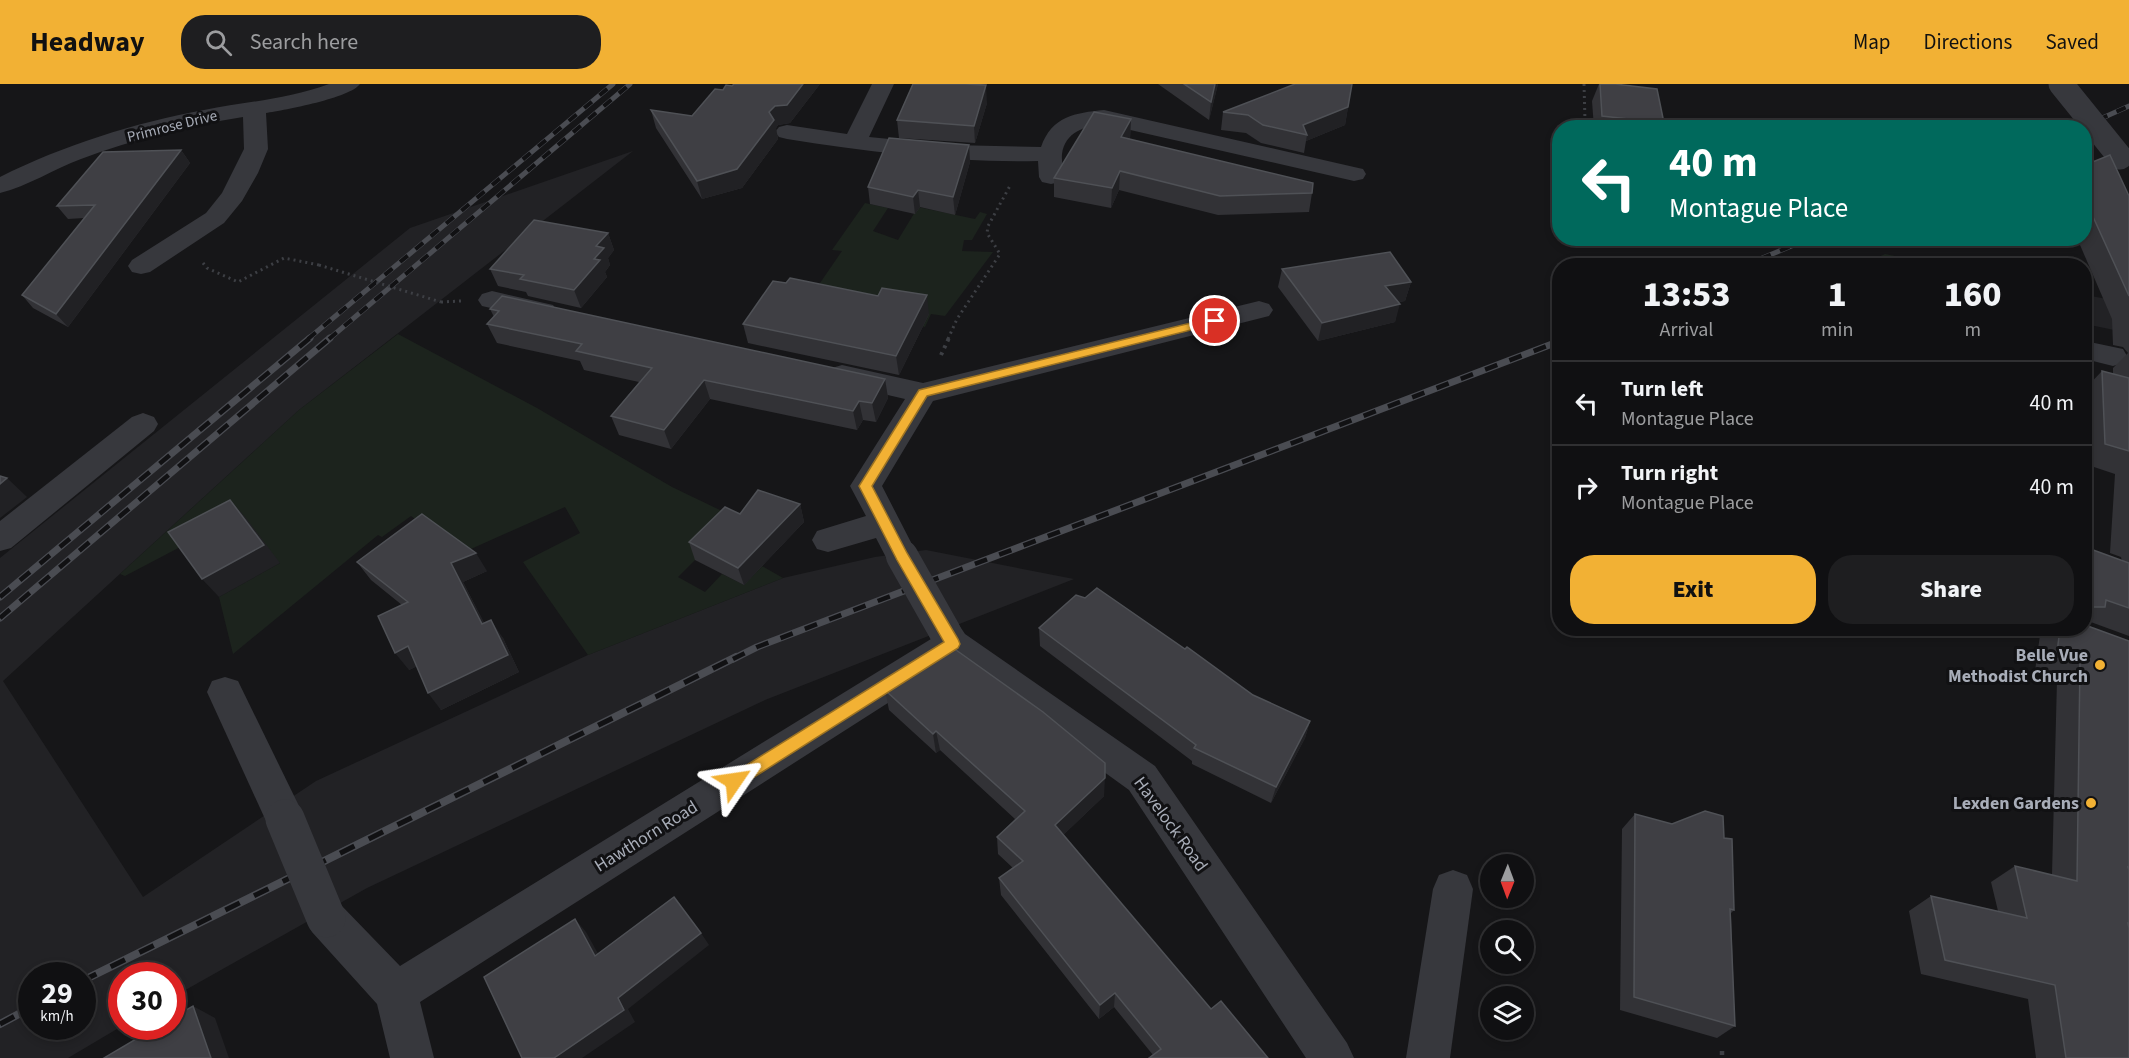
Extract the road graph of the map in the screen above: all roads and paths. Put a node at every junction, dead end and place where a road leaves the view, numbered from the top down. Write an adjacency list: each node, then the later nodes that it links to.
1 (349, 84): 5 (street, Primrose Drive)
2 (883, 84): 10 (street)
3 (1584, 84): 6 (path)
4 (2061, 84): 7 (street, bridge)
5 (254, 107): 14 (street, Primrose Drive); 15 (street)
6 (1585, 120)
7 (2090, 120)
8 (2092, 122): 12 (street, bridge)
9 (787, 132): 10 (street)
10 (854, 143): 11 (street)
11 (1046, 155): 13 (street); 24 (path)
12 (2125, 163)
13 (1354, 174)
14 (0, 186)
15 (187, 250): 16 (street); 18 (path, bridge)
16 (141, 266)
17 (492, 300): 20 (street)
18 (441, 302)
19 (1259, 310): 24 (street)
20 (574, 317)
21 (2092, 351): 22 (street)
22 (2114, 356)
23 (818, 370): 24 (street)
24 (923, 393): 28 (street)
25 (143, 424): 27 (street)
26 (72, 447): 27 (street)
27 (101, 457): 29 (street)
28 (885, 523): 30 (street); 31 (street, bridge)
29 (0, 539)
30 (828, 540)
31 (949, 638): 34 (street, Hawthorn Road); 37 (street, Havelock Road)
32 (225, 692): 34 (street, bridge)
33 (1453, 889): 38 (street)
34 (396, 993): 36 (street)
35 (1722, 1051): 39 (path)
36 (412, 1058)
37 (1332, 1058)
38 (1428, 1058)
39 (1722, 1058)

